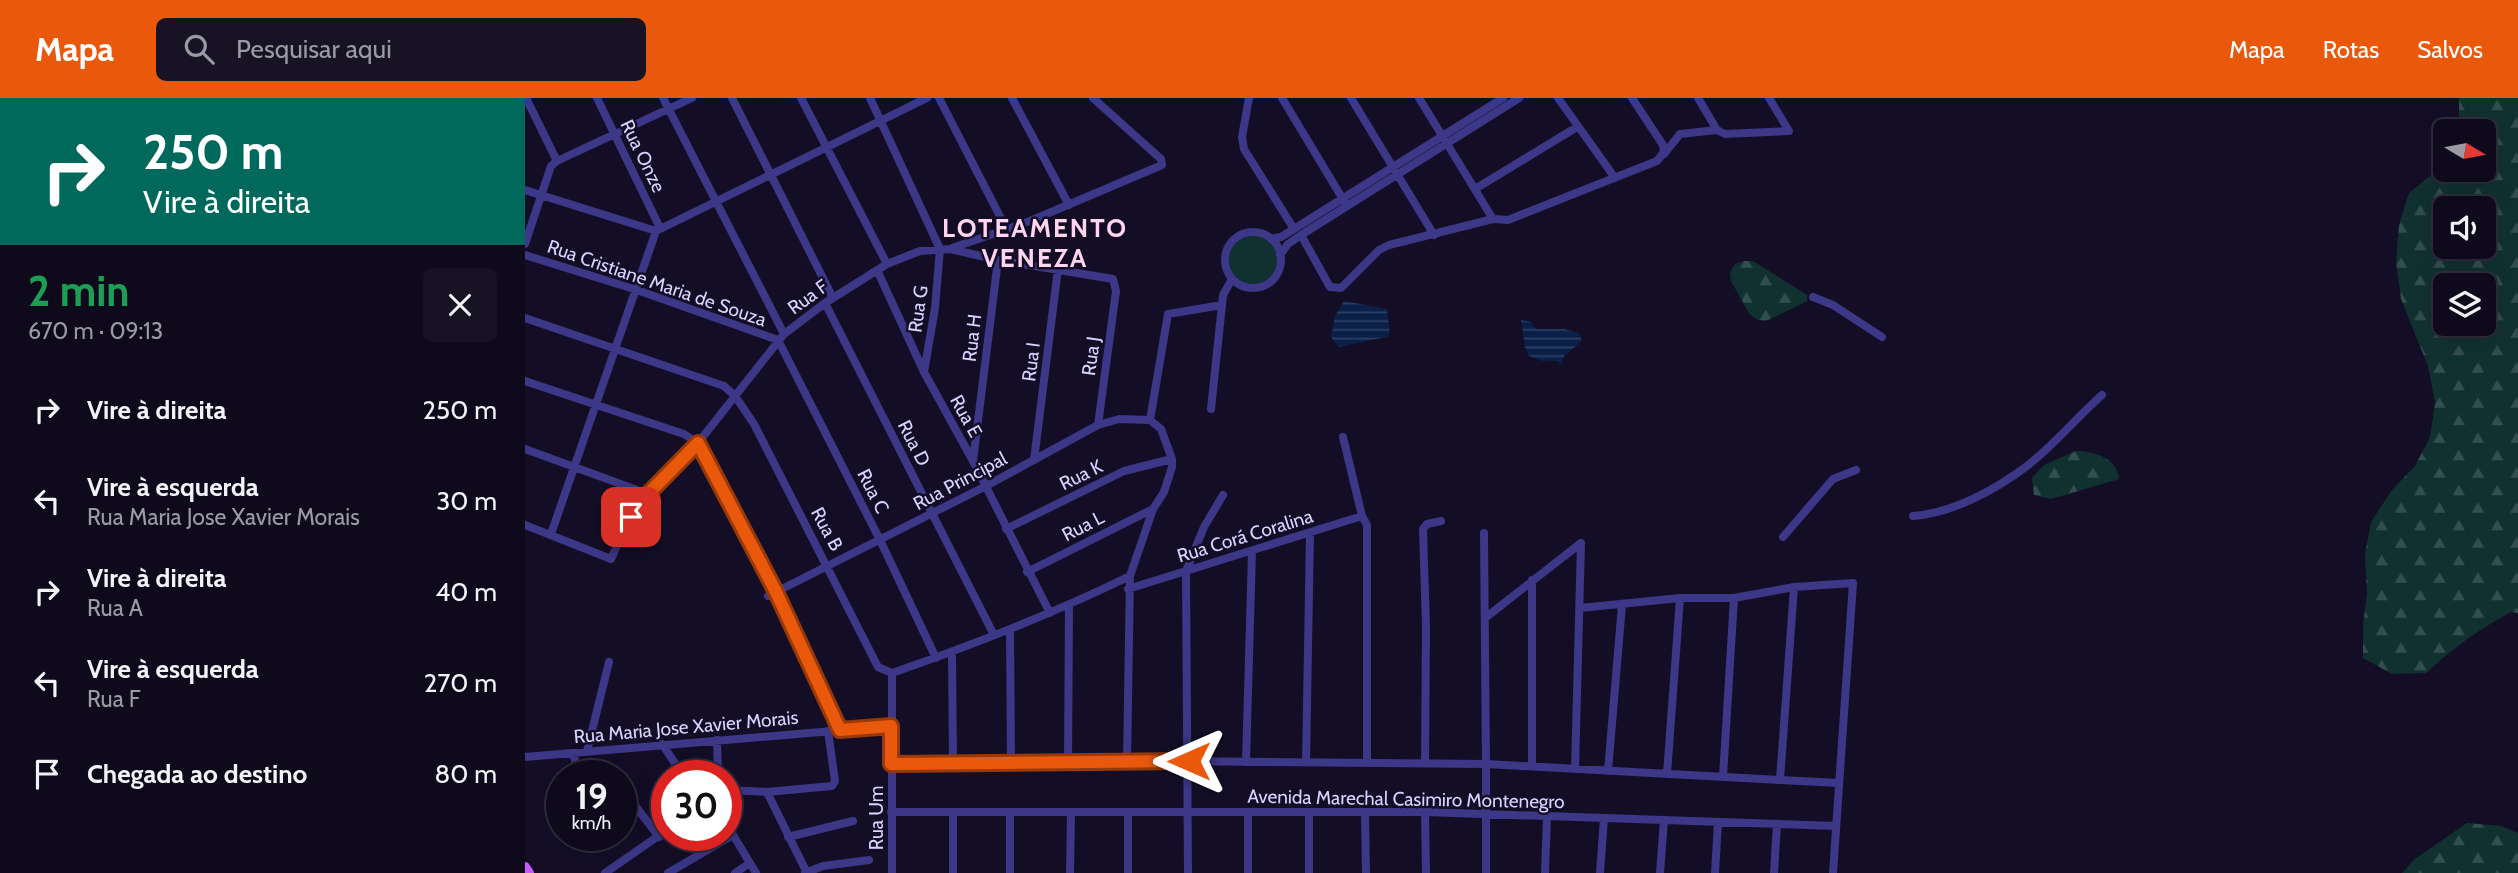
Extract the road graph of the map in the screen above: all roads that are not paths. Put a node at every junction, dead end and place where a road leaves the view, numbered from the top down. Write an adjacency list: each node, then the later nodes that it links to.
1 (526, 98): 31 (street)
2 (597, 98): 27 (street, Rua Onze)
3 (663, 98): 23 (street, Rua C)
4 (692, 98): 23 (street)
5 (732, 98): 33 (street, Rua D)
6 (801, 98): 29 (street)
7 (870, 98): 24 (street)
8 (927, 98): 24 (street)
9 (939, 98): 43 (street)
10 (1012, 98): 40 (street)
11 (1093, 98): 40 (street)
12 (1249, 98): 44 (street)
13 (1282, 98): 39 (street)
14 (1351, 98): 32 (street)
15 (1419, 98): 28 (street)
16 (1503, 98): 22 (street)
17 (1519, 98): 22 (street)
18 (1558, 98): 25 (street)
19 (1632, 98): 30 (street)
20 (1698, 98): 26 (street)
21 (1769, 98): 26 (street)
22 (1494, 104): 28 (street)
23 (669, 110): 27 (street); 38 (street, Rua C)
24 (882, 121): 29 (street); 48 (street)
25 (1577, 127): 34 (street); 35 (street)
26 (1717, 130): 30 (street)
27 (616, 135): 31 (street); 42 (street, Rua Onze)
28 (1445, 140): 32 (street); 35 (street)
29 (827, 148): 33 (street); 52 (street)
30 (1662, 157): 34 (street)
31 (557, 161): 37 (street)
32 (1395, 171): 39 (street); 45 (street)
33 (772, 176): 38 (street); 59 (street, Rua D)
34 (1615, 178): 41 (street)
35 (1475, 189): 41 (street)
36 (525, 190): 37 (street)
37 (540, 195): 42 (street); 47 (street)
38 (717, 202): 42 (street); 62 (street, Rua C)
39 (1345, 202): 44 (street)
40 (1069, 205): 43 (street)
41 (1493, 219): 45 (street)
42 (658, 230): 56 (street)
43 (1007, 230): 48 (street)
44 (1298, 232): 45 (street); 46 (street); 50 (street)
45 (1434, 235)
46 (1271, 239): 50 (street); 55 (street)
47 (525, 244)
48 (945, 249): 51 (street, Rua F); 52 (street, Rua F); 65 (street, Rua G)
49 (525, 255): 56 (street, Rua Cristiane Maria de Souza)
50 (1280, 255): 55 (street)
51 (998, 260): 53 (street, Rua F); 78 (street, Rua H)
52 (887, 264): 54 (street, Rua F)
53 (1058, 269): 57 (street, Rua F); 77 (street, Rua I)
54 (877, 270): 59 (street, Rua F); 65 (street, Rua E)
55 (1232, 279): 60 (street)
56 (637, 290): 62 (street, Rua Cristiane Maria de Souza); 64 (street)
57 (1116, 291): 72 (street, Rua J)
58 (1812, 297): 63 (street)
59 (829, 300): 62 (street, Rua F); 85 (street, Rua D)
60 (1222, 305): 70 (street); 71 (street)
61 (525, 318): 64 (street)
62 (781, 337): 68 (street, Rua F); 95 (street, Rua C)
63 (1882, 337)
64 (616, 350): 68 (street); 69 (street)
65 (924, 372): 78 (street, Rua E)
66 (525, 381): 69 (street)
67 (2102, 395): 87 (street)
68 (735, 396): 74 (street, Rua F); 97 (street, Rua B)
69 (596, 405): 74 (street); 79 (street)
70 (1211, 409)
71 (1150, 420): 72 (street, Rua Principal); 76 (street)
72 (1098, 425): 77 (street, Rua Principal)
73 (1343, 437): 86 (street)
74 (698, 443): 82 (street, Rua F); 104 (street)
75 (525, 450): 79 (street)
76 (1172, 459): 84 (street); 90 (street, Rua K)
77 (1034, 460): 81 (street, Rua Principal)
78 (973, 461): 81 (street, Rua E)
79 (574, 467): 82 (street); 93 (street)
80 (1856, 470): 94 (street)
81 (986, 486): 85 (street, Rua Principal); 90 (street, Rua E)
82 (648, 494): 93 (street, Rua F)
83 (1223, 495): 98 (street)
84 (1153, 509): 99 (street, Rua L); 100 (street)
85 (933, 513): 95 (street, Rua Principal); 113 (street, Rua D)
86 (1362, 516): 91 (street, Rua Corá Coralina); 136 (street)
87 (1913, 516)
88 (1441, 520): 138 (street)
89 (525, 525): 93 (street)
90 (1006, 529): 99 (street, Rua E)
91 (1310, 533): 96 (street, Rua Corá Coralina); 134 (street)
92 (1484, 533): 111 (street)
93 (551, 534)
94 (1783, 537)
95 (880, 540): 97 (street, Rua Principal); 115 (street, Rua C)
96 (1252, 552): 98 (street, Rua Corá Coralina); 133 (street)
97 (828, 566): 104 (street, Rua Principal); 117 (street, Rua B)
98 (1186, 571): 103 (street, Rua Corá Coralina); 129 (street)
99 (1027, 572): 110 (street, Rua E)
100 (1130, 576): 103 (street); 108 (street)
101 (1532, 580): 109 (street); 111 (street); 140 (street)
102 (1794, 587): 106 (street); 145 (street); 146 (street)
103 (1128, 589): 132 (street)
104 (772, 594): 119 (street)
105 (1680, 598): 106 (street); 107 (street); 143 (street)
106 (1734, 598): 144 (street)
107 (1622, 604): 109 (street); 142 (street)
108 (1069, 606): 110 (street); 131 (street)
109 (1580, 608): 141 (street)
110 (1050, 613): 112 (street)
111 (1485, 618): 139 (street)
112 (1010, 630): 113 (street); 130 (street)
113 (994, 635): 114 (street)
114 (952, 653): 115 (street); 135 (street)
115 (936, 658): 117 (street)
116 (609, 662): 123 (street)
117 (892, 673): 118 (street)
118 (891, 726): 119 (street, Rua Maria Jose Xavier Morais); 137 (street, Rua Um)
119 (840, 730): 120 (street, Rua Maria Jose Xavier Morais)
120 (828, 731): 121 (street, Rua Maria Jose Xavier Morais); 148 (street)
121 (717, 740): 122 (street, Rua Maria Jose Xavier Morais); 128 (street)
122 (662, 744): 123 (street, Rua Maria Jose Xavier Morais); 127 (street)
123 (587, 751): 124 (street, Rua Maria Jose Xavier Morais)
124 (573, 753): 125 (street, Rua Maria Jose Xavier Morais); 126 (street)
125 (525, 757)
126 (575, 760)
127 (673, 760)
128 (718, 760)
129 (1189, 761): 132 (street); 133 (street); 159 (street)
130 (1011, 762): 131 (street); 135 (street)
131 (1068, 762): 132 (street)
132 (1127, 762)
133 (1245, 762): 134 (street)
134 (1306, 762): 136 (street)
135 (953, 763): 137 (street)
136 (1367, 763): 138 (street)
137 (891, 764): 152 (street, Rua Um)
138 (1425, 764): 139 (street)
139 (1486, 764): 140 (street); 160 (street)
140 (1532, 766): 141 (street)
141 (1575, 769): 142 (street)
142 (1608, 771): 143 (street)
143 (1667, 774): 144 (street)
144 (1723, 776): 145 (street)
145 (1780, 779): 146 (street)
146 (1839, 783): 168 (street)
147 (742, 791): 148 (street)
148 (767, 792): 169 (street)
149 (637, 808): 167 (street)
150 (1309, 812): 156 (street, Avenida Marechal Casimiro Montenegro); 157 (street, Avenida Marechal Casimiro Montenegro); 189 (street)
151 (1425, 812): 157 (street, Avenida Marechal Casimiro Montenegro); 160 (street, Avenida Marechal Casimiro Montenegro); 191 (street)
152 (891, 813): 153 (street, Avenida Marechal Casimiro Montenegro); 182 (street, Rua Um)
153 (953, 813): 154 (street, Avenida Marechal Casimiro Montenegro); 183 (street)
154 (1010, 813): 158 (street, Avenida Marechal Casimiro Montenegro); 184 (street)
155 (1128, 813): 158 (street, Avenida Marechal Casimiro Montenegro); 159 (street, Avenida Marechal Casimiro Montenegro); 186 (street)
156 (1248, 813): 159 (street, Avenida Marechal Casimiro Montenegro); 188 (street)
157 (1365, 813): 190 (street)
158 (1071, 814): 185 (street)
159 (1189, 814): 187 (street)
160 (1486, 814): 161 (street, Avenida Marechal Casimiro Montenegro); 192 (street)
161 (1548, 817): 162 (street, Avenida Marechal Casimiro Montenegro); 193 (street)
162 (1604, 818): 163 (street, Avenida Marechal Casimiro Montenegro); 194 (street)
163 (1664, 820): 165 (street, Avenida Marechal Casimiro Montenegro); 195 (street)
164 (853, 821): 169 (street)
165 (1718, 822): 166 (street, Avenida Marechal Casimiro Montenegro); 196 (street)
166 (1777, 824): 168 (street, Avenida Marechal Casimiro Montenegro); 197 (street)
167 (651, 826)
168 (1836, 826): 198 (street)
169 (787, 836): 181 (street)
170 (651, 842): 177 (street)
171 (704, 851): 178 (street)
172 (740, 851): 174 (street)
173 (869, 860): 181 (street)
174 (750, 863): 179 (street); 180 (street)
175 (525, 867): 176 (main road)
176 (529, 873)
177 (604, 873)
178 (668, 873)
179 (735, 873)
180 (756, 873)
181 (806, 873)
182 (892, 873)
183 (953, 873)
184 (1010, 873)
185 (1070, 873)
186 (1128, 873)
187 (1188, 873)
188 (1248, 873)
189 (1309, 873)
190 (1366, 873)
191 (1426, 873)
192 (1486, 873)
193 (1545, 873)
194 (1600, 873)
195 (1660, 873)
196 (1715, 873)
197 (1774, 873)
198 (1833, 873)

